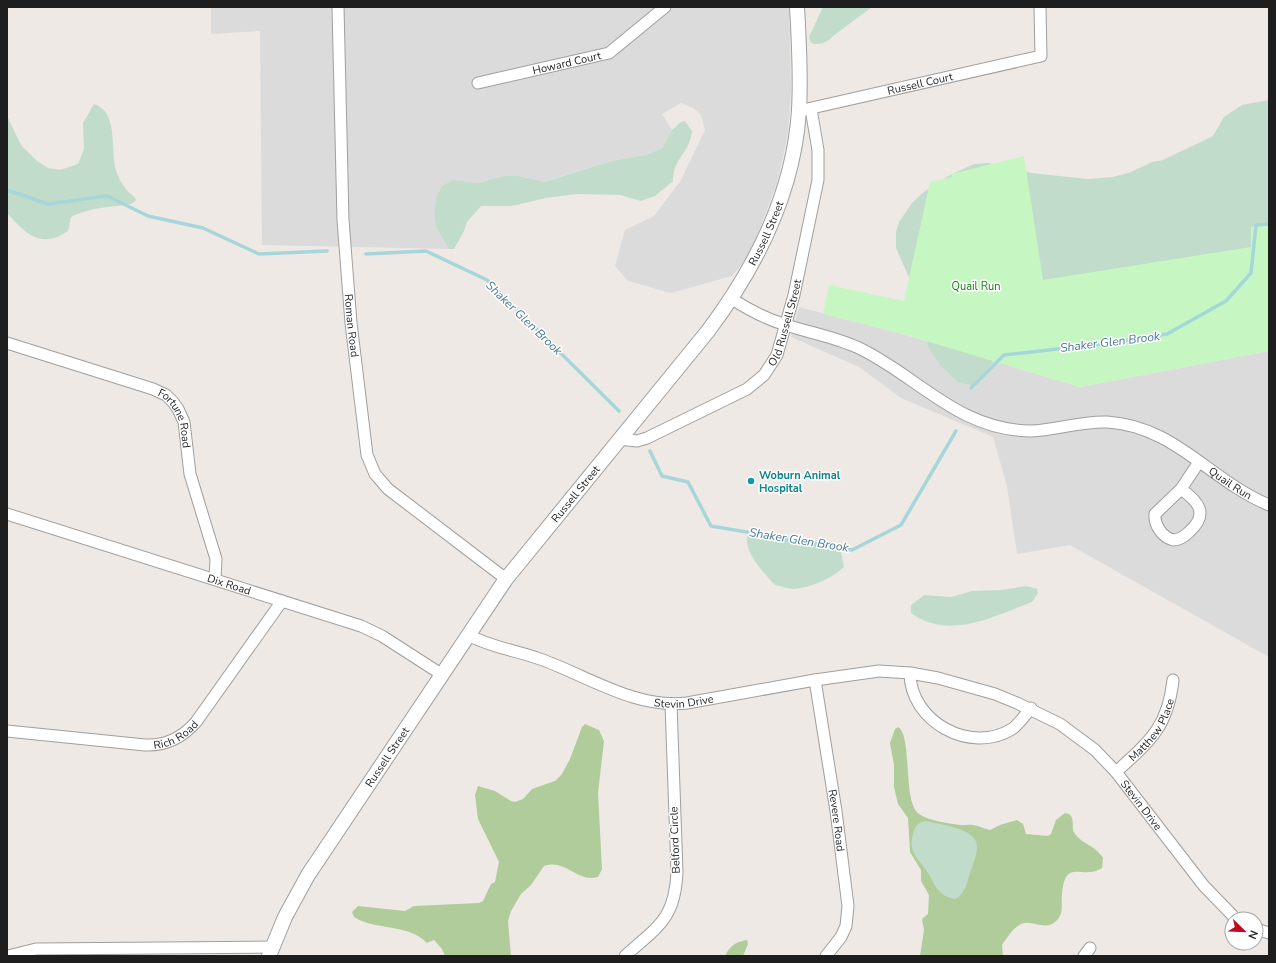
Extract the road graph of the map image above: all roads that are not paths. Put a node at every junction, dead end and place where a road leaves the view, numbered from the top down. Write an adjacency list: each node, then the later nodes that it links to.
1 (338, 7): 16 (street, Roman Road)
2 (665, 7): 5 (street, Howard Court)
3 (797, 7): 6 (street, Russell Street)
4 (1040, 7): 6 (street, Russell Court)
5 (478, 83)
6 (805, 110): 7 (street, Russell Street); 8 (street, Old Russell Street)
7 (732, 299): 8 (street, Quail Run); 10 (street, Russell Street)
8 (787, 325): 10 (street, Old Russell Street); 11 (street, Quail Run)
9 (7, 343): 15 (street, Fortune Road)
10 (619, 440): 16 (street, Russell Street)
11 (1199, 462): 12 (street); 13 (street, Quail Run)
12 (1181, 489): 12 (street)
13 (1269, 505)
14 (7, 514): 15 (street, Dix Road)
15 (215, 579): 17 (street, Dix Road)
16 (506, 579): 18 (street, Russell Street)
17 (282, 601): 20 (street, Dix Road); 25 (street, Rich Road)
18 (468, 635): 20 (street, Russell Street); 23 (street, Stevin Drive)
19 (910, 673): 21 (street, Stevin Drive); 24 (street, Stevin Drive); 24 (street)
20 (441, 674): 29 (street, Russell Street)
21 (815, 680): 23 (street, Stevin Drive); 32 (street, Revere Road)
22 (1174, 680): 26 (street, Matthew Place)
23 (671, 704): 31 (street, Belford Circle)
24 (1030, 708): 26 (street, Stevin Drive)
25 (7, 731)
26 (1116, 772): 27 (street, Stevin Drive)
27 (1227, 911)
28 (126, 952): 29 (street); 30 (street)
29 (271, 952)
30 (8, 956)
31 (625, 956)
32 (826, 956)

